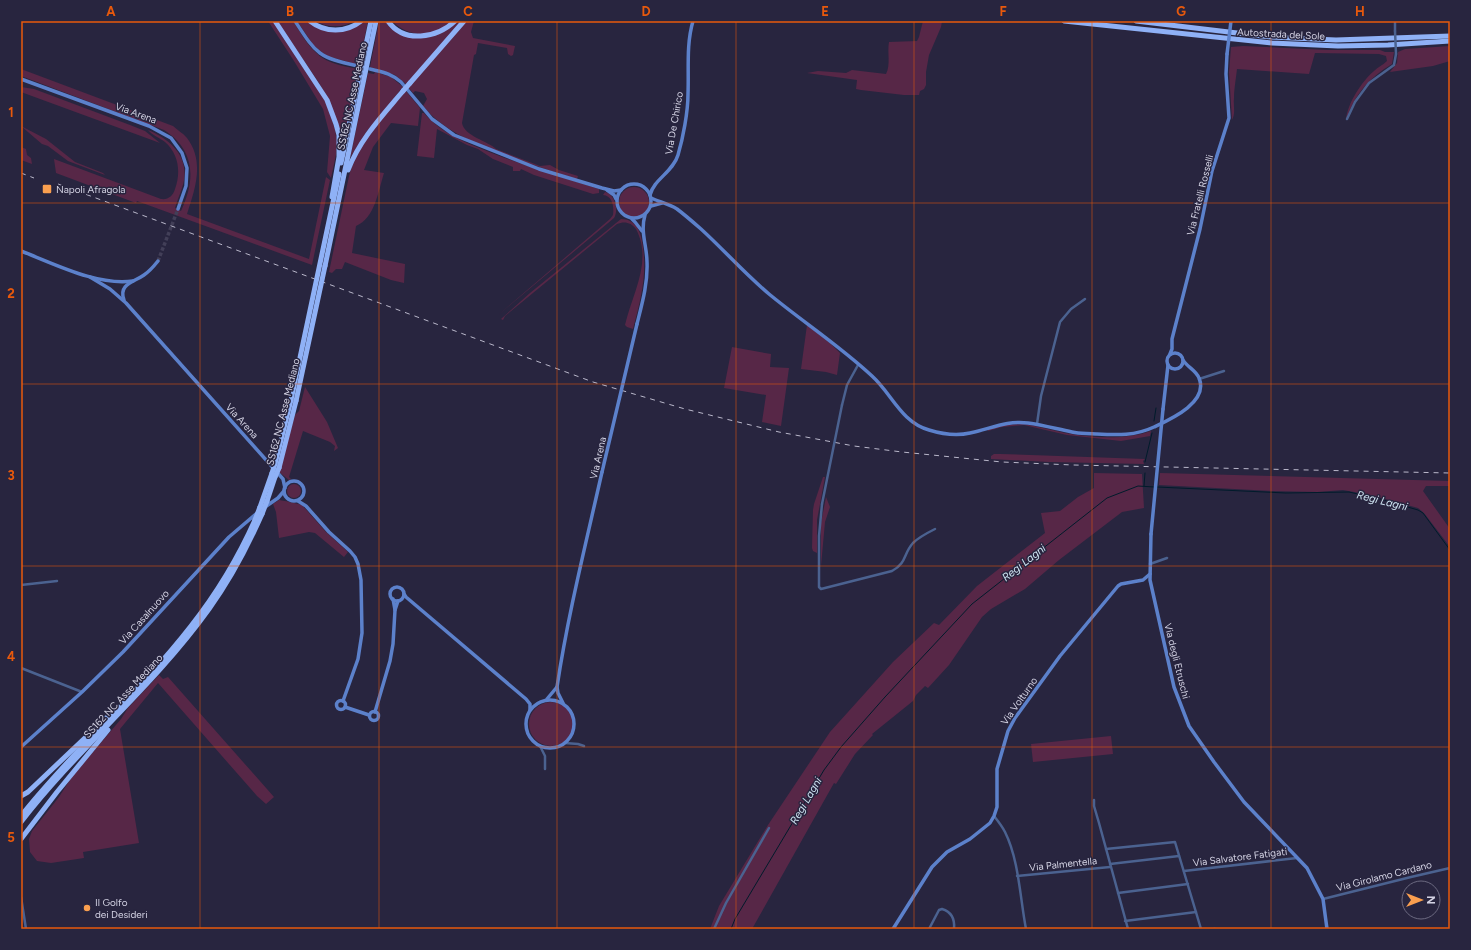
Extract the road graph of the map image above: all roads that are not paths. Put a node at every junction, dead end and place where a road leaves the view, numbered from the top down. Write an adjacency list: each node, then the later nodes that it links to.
1 (275, 21): 21 (highway)
2 (295, 21): 17 (street)
3 (310, 21): 4 (highway)
4 (361, 21)
5 (371, 21): 21 (highway, SS162 NC Asse Mediano)
6 (376, 21): 21 (highway, SS162 NC Asse Mediano)
7 (388, 21): 8 (highway)
8 (455, 21)
9 (464, 21): 21 (highway, bridge)
10 (693, 21): 22 (street, Via De Chirico)
11 (1064, 21): 16 (highway, Autostrada del Sole)
12 (1136, 21): 15 (highway, Autostrada del Sole)
13 (1231, 21): 40 (street, Via Fratelli Rosselli, bridge)
14 (1395, 21): 20 (street, bridge)
15 (1450, 36)
16 (1450, 41)
17 (358, 66)
18 (370, 69): 24 (street)
19 (21, 79): 30 (street, Via Arena)
20 (1347, 119)
21 (342, 174): 52 (highway, SS162 NC Asse Mediano, bridge); 52 (highway, SS162 NC Asse Mediano, bridge)
22 (656, 184): 23 (street); 26 (street, Via De Chirico)
23 (644, 187): 25 (street); 26 (street)
24 (602, 188): 25 (street); 27 (street)
25 (621, 190): 27 (street)
26 (651, 196): 28 (street); 29 (street)
27 (617, 201): 32 (street)
28 (663, 203): 29 (street); 44 (street)
29 (651, 206): 31 (street)
30 (178, 209)
31 (645, 215): 32 (street); 33 (street, Via Arena)
32 (631, 219): 33 (street, Via Arena)
33 (642, 232): 77 (street, Via Arena, bridge)
34 (21, 251): 36 (street, Via Arena)
35 (158, 261): 37 (street)
36 (90, 277): 37 (street, Via Arena); 39 (street, Via Arena)
37 (133, 281): 39 (street)
38 (1085, 299): 53 (street)
39 (126, 303): 55 (street, Via Arena)
40 (1172, 347): 41 (street); 42 (street, Via Fratelli Rosselli)
41 (1176, 353): 42 (street); 43 (street)
42 (1170, 354): 45 (street)
43 (1183, 360): 46 (street); 47 (street)
44 (858, 365): 53 (street); 63 (street, bridge)
45 (1168, 365): 48 (street); 50 (street, Via degli Etruschi)
46 (1179, 367): 47 (street); 48 (street)
47 (1189, 367): 51 (street)
48 (1172, 368): 50 (street)
49 (1224, 371): 51 (street)
50 (1168, 373): 65 (street, Via degli Etruschi, bridge)
51 (1199, 379): 53 (street)
52 (294, 400): 54 (highway, SS162 NC Asse Mediano, bridge)
53 (1037, 424)
54 (274, 475): 85 (highway, SS162 NC Asse Mediano, bridge); 85 (highway, SS162 NC Asse Mediano, bridge)
55 (283, 479): 56 (street, Via Arena); 57 (street, Via Arena)
56 (292, 482): 57 (street); 58 (street)
57 (285, 489): 59 (street, Via Casalnuovo); 60 (street)
58 (303, 497): 61 (street); 62 (street)
59 (278, 498): 60 (street); 78 (street, Via Casalnuovo)
60 (288, 499): 61 (street)
61 (298, 501): 62 (street)
62 (306, 506): 81 (street)
63 (935, 529)
64 (1167, 558): 65 (street)
65 (1150, 564): 66 (street, Via degli Etruschi)
66 (1150, 578): 68 (street); 68 (street, Via Volturno); 70 (street, Via degli Etruschi)
67 (57, 580): 69 (street)
68 (1144, 580): 70 (street); 97 (street, Via Volturno)
69 (21, 585)
70 (1151, 587): 103 (street, Via degli Etruschi)
71 (404, 594): 72 (street); 73 (street); 74 (street)
72 (392, 598): 73 (street); 75 (street)
73 (399, 601): 74 (street); 75 (street)
74 (415, 605): 79 (street)
75 (395, 610): 87 (street)
76 (21, 668): 78 (street)
77 (557, 687): 80 (street, Via Arena); 83 (street)
78 (82, 692): 92 (street, Via Casalnuovo)
79 (526, 699): 82 (street); 86 (street)
80 (547, 700): 82 (street); 83 (street)
81 (343, 701): 84 (street); 84 (street)
82 (538, 702): 86 (street)
83 (563, 703): 89 (street)
84 (345, 707): 88 (street)
85 (120, 710): 94 (highway); 96 (highway, SS162 NC Asse Mediano); 98 (highway, SS162 NC Asse Mediano); 100 (highway)
86 (530, 710): 90 (street)
87 (375, 712): 88 (street); 88 (street)
88 (369, 715)
89 (565, 743): 90 (street); 91 (street)
90 (540, 746): 93 (street)
91 (584, 746)
92 (21, 747)
93 (545, 769)
94 (21, 796)
95 (1094, 800): 101 (street)
96 (21, 816)
97 (994, 816): 107 (street, Via Palmentella); 116 (street)
98 (21, 822)
99 (769, 828): 115 (street)
100 (21, 839)
101 (1106, 849): 102 (street, Via Salvatore Fatigati); 104 (street)
102 (1179, 856): 104 (street, Via Salvatore Fatigati); 106 (street, Via Salvatore Fatigati)
103 (1297, 858): 106 (street, Via Salvatore Fatigati); 111 (street, Via degli Etruschi)
104 (1110, 865): 107 (street, Via Palmentella); 109 (street)
105 (1450, 868): 111 (street, Via Girolamo Cardano)
106 (1184, 872): 108 (street, Via Salvatore Fatigati)
107 (1017, 876): 119 (street, Via Palmentella)
108 (1188, 884): 109 (street); 112 (street, Via Salvatore Fatigati)
109 (1118, 893): 113 (street)
110 (21, 897): 114 (street)
111 (1323, 899): 122 (street, Via degli Etruschi)
112 (1196, 912): 113 (street); 121 (street, Via Salvatore Fatigati)
113 (1125, 921): 120 (street)
114 (26, 929)
115 (714, 929)
116 (893, 929)
117 (929, 929): 118 (street)
118 (954, 929)
119 (1026, 929)
120 (1128, 929)
121 (1201, 929)
122 (1327, 929)

